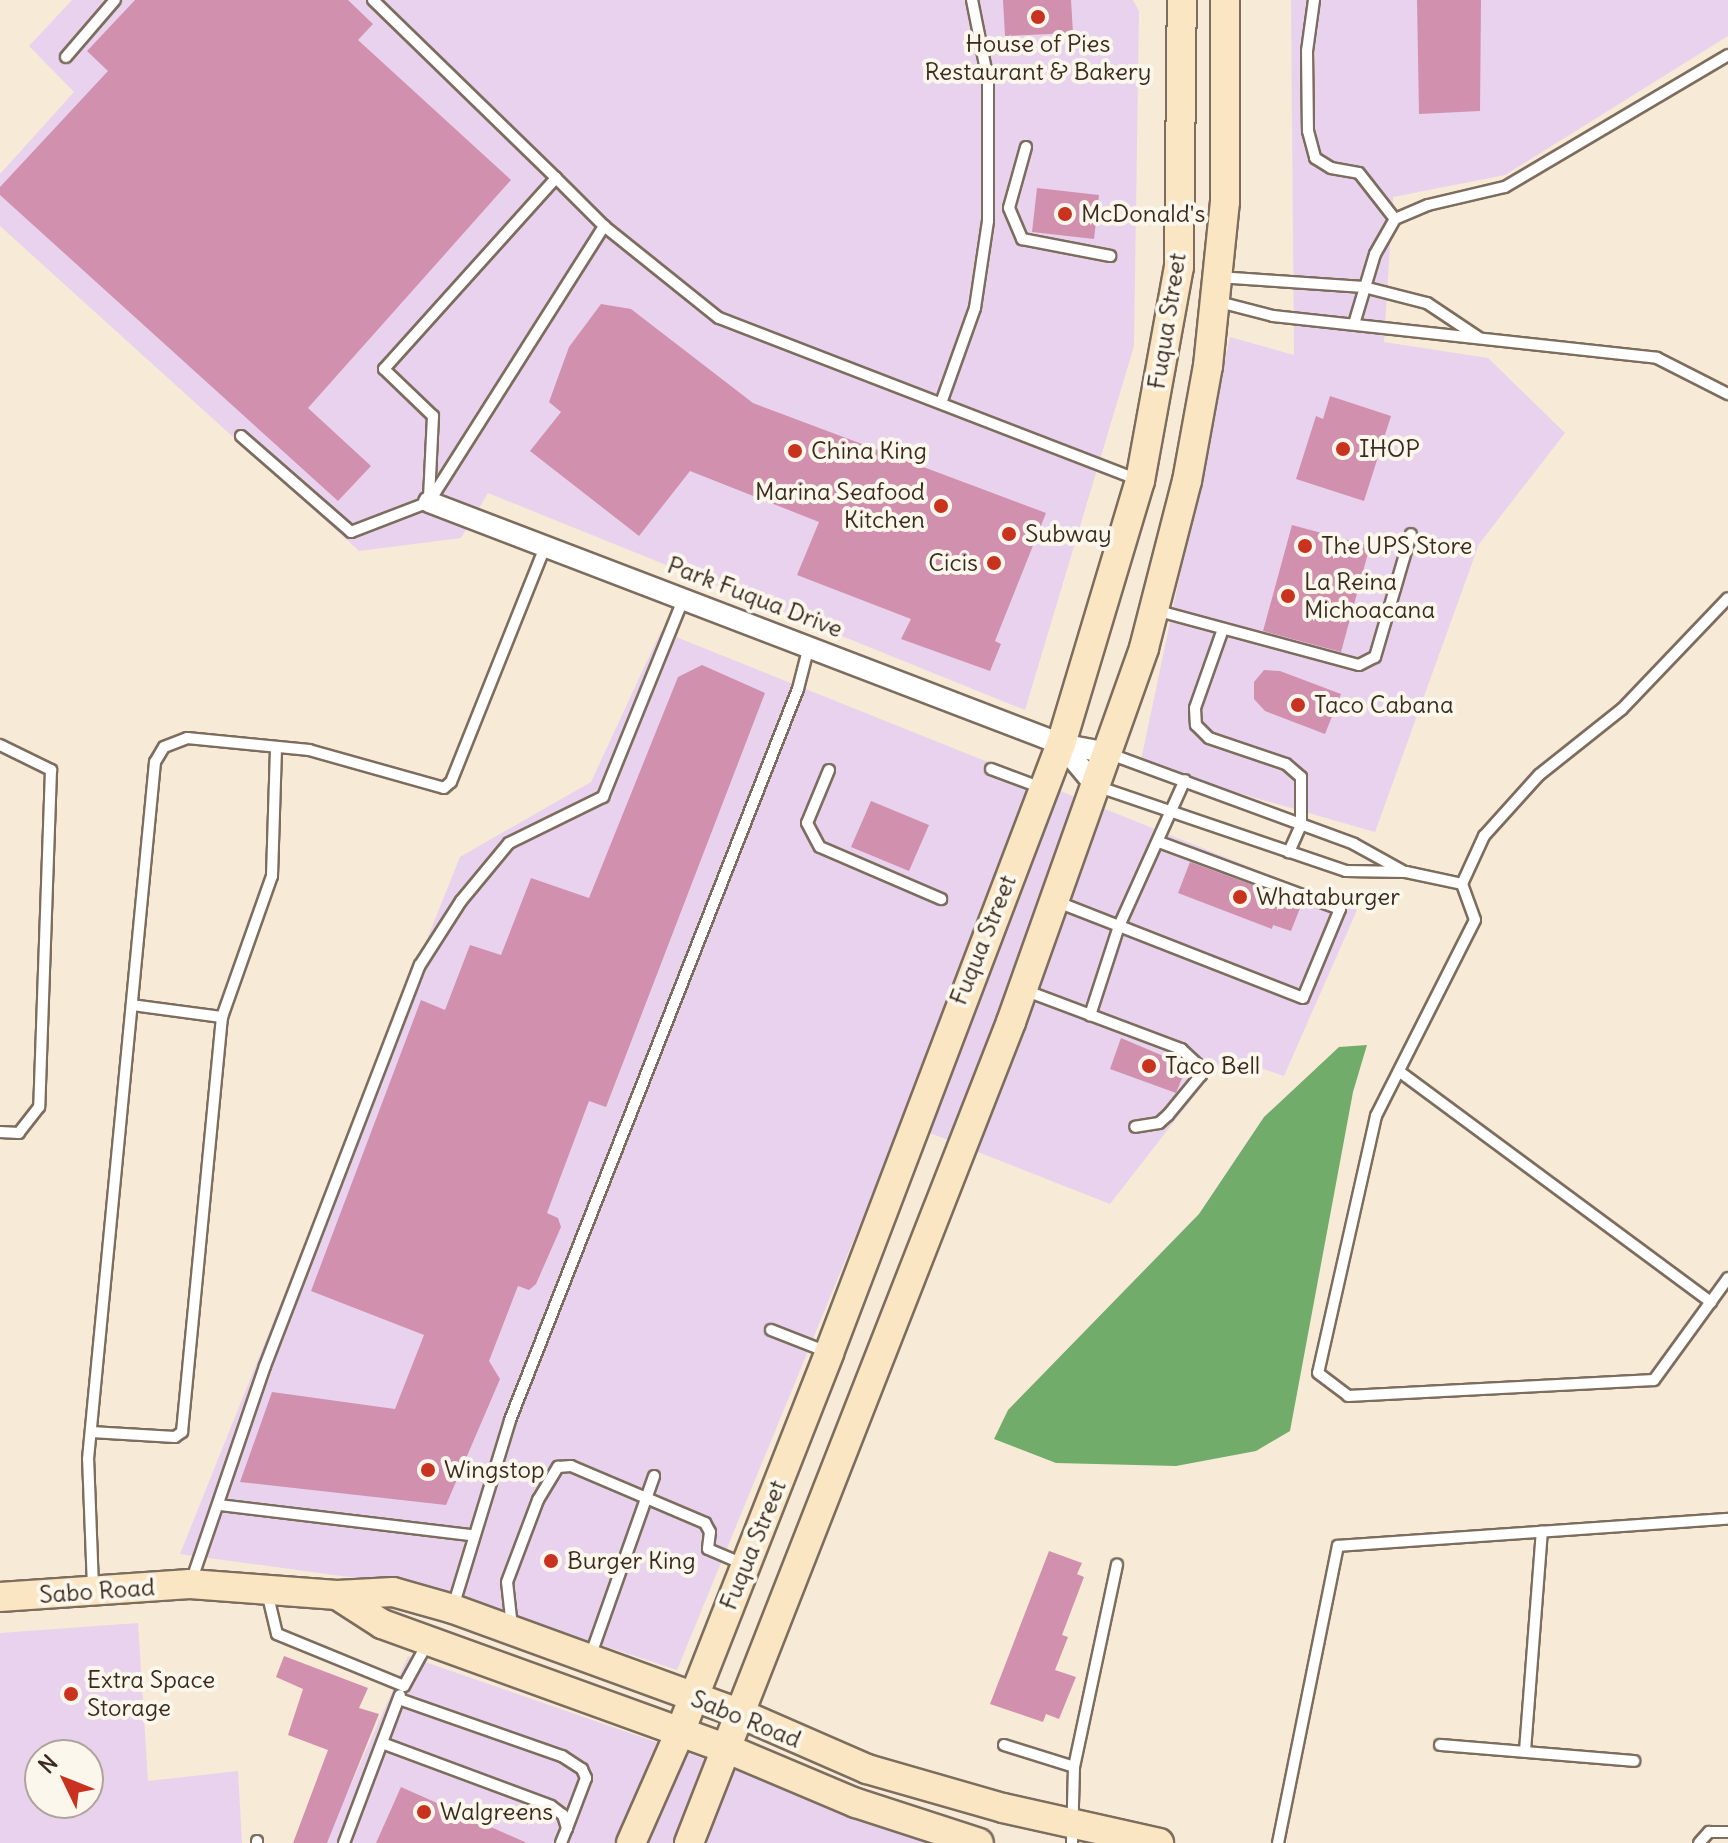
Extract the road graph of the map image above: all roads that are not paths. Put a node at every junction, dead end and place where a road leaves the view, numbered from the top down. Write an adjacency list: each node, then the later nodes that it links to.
1 (115, 0): 8 (lane)
2 (373, 0): 10 (lane)
3 (972, 0): 20 (lane)
4 (1314, 0): 11 (lane)
5 (1226, 3): 15 (main road, Fuqua Street)
6 (1181, 4): 16 (main road, Fuqua Street)
7 (1728, 55): 11 (lane)
8 (66, 57)
9 (1026, 147): 13 (lane)
10 (556, 178): 12 (lane); 24 (lane)
11 (1395, 219): 14 (lane)
12 (604, 226): 20 (lane); 24 (lane)
13 (1110, 256)
14 (1364, 287): 15 (lane); 17 (lane); 18 (lane)
15 (1216, 289): 16 (main road); 17 (lane); 23 (main road, Fuqua Street)
16 (1174, 296): 22 (main road, Fuqua Street)
17 (1354, 324): 18 (lane)
18 (1483, 340): 19 (lane)
19 (1728, 394)
20 (941, 403): 22 (lane)
21 (241, 436): 24 (lane)
22 (1140, 481): 23 (main road); 32 (main road, Fuqua Street)
23 (1187, 481): 29 (main road, Fuqua Street)
24 (429, 502): 26 (street, Park Fuqua Drive)
25 (1411, 534): 30 (lane)
26 (546, 545): 27 (street, Park Fuqua Drive); 34 (lane)
27 (684, 598): 31 (street, Park Fuqua Drive); 65 (lane)
28 (1726, 605): 46 (lane)
29 (1154, 610): 30 (lane); 35 (main road, Fuqua Street)
30 (1223, 629): 42 (lane)
31 (809, 646): 32 (street, Park Fuqua Drive); 68 (lane)
32 (1061, 744): 35 (street, Park Fuqua Drive); 39 (street, Park Fuqua Drive); 40 (main road, Fuqua Street)
33 (0, 745): 56 (lane)
34 (276, 747): 51 (lane); 53 (lane)
35 (1108, 753): 38 (lane, Park Fuqua Drive); 39 (main road, Fuqua Street)
36 (991, 769): 40 (lane)
37 (829, 770): 47 (lane)
38 (1185, 780): 41 (lane); 42 (lane, Park Fuqua Drive)
39 (1096, 786): 41 (lane); 48 (main road, Fuqua Street)
40 (1043, 789): 60 (main road, Fuqua Street)
41 (1172, 813): 43 (lane); 44 (lane)
42 (1301, 825): 44 (lane); 45 (lane, Park Fuqua Drive)
43 (1159, 842): 49 (lane); 49 (lane)
44 (1289, 852): 45 (lane)
45 (1406, 872): 46 (lane)
46 (1462, 884): 54 (lane)
47 (941, 899)
48 (1055, 901): 49 (lane); 50 (main road, Fuqua Street)
49 (1119, 926): 52 (lane)
50 (1023, 990): 52 (lane); 61 (main road, Fuqua Street)
51 (132, 1005): 53 (lane); 62 (lane)
52 (1090, 1015): 55 (lane)
53 (222, 1017): 62 (lane)
54 (1400, 1072): 58 (lane); 58 (lane)
55 (1135, 1127)
56 (0, 1132)
57 (1728, 1278): 58 (lane)
58 (1711, 1302)
59 (771, 1330): 60 (lane)
60 (829, 1353): 61 (main road); 69 (main road, Fuqua Street)
61 (872, 1367): 83 (main road, Fuqua Street)
62 (91, 1432): 73 (lane)
63 (654, 1476): 64 (lane)
64 (647, 1499): 69 (lane); 77 (lane); 79 (lane)
65 (219, 1505): 68 (lane); 71 (lane)
66 (1728, 1519): 67 (lane)
67 (1542, 1532): 89 (lane); 101 (lane)
68 (471, 1535): 76 (lane)
69 (745, 1565): 81 (main road, Fuqua Street)
70 (1117, 1565): 91 (lane)
71 (190, 1584): 72 (main road, Sabo Road); 73 (main road, Sabo Road)
72 (267, 1590): 74 (main road, Sabo Road); 80 (lane)
73 (93, 1591): 75 (main road, Sabo Road)
74 (337, 1595): 76 (main road, Sabo Road); 78 (main road, Sabo Road)
75 (0, 1597)
76 (453, 1609): 77 (main road, Sabo Road)
77 (513, 1631): 79 (main road, Sabo Road)
78 (429, 1641): 80 (lane); 84 (main road, Sabo Road)
79 (590, 1659): 81 (main road, Sabo Road)
80 (404, 1686): 82 (lane)
81 (693, 1697): 83 (main road, Sabo Road); 84 (main road, Fuqua Street)
82 (399, 1699): 85 (lane); 92 (lane)
83 (741, 1714): 88 (main road, Fuqua Street); 94 (main road, Sabo Road)
84 (680, 1732): 88 (main road, Sabo Road); 97 (main road, Fuqua Street)
85 (382, 1743): 92 (lane); 95 (lane)
86 (1004, 1745): 91 (lane)
87 (1440, 1745): 89 (lane)
88 (728, 1749): 98 (main road, Fuqua Street); 99 (main road, Sabo Road)
89 (1525, 1751): 90 (lane)
90 (1634, 1761)
91 (1074, 1767): 94 (lane)
92 (567, 1828): 96 (lane)
93 (1728, 1832): 102 (lane)
94 (1072, 1834): 100 (main road, Sabo Road)
95 (344, 1843)
96 (561, 1843)
97 (631, 1843)
98 (689, 1843)
99 (979, 1843)
100 (1159, 1843)
101 (1278, 1843)
102 (1699, 1843)

